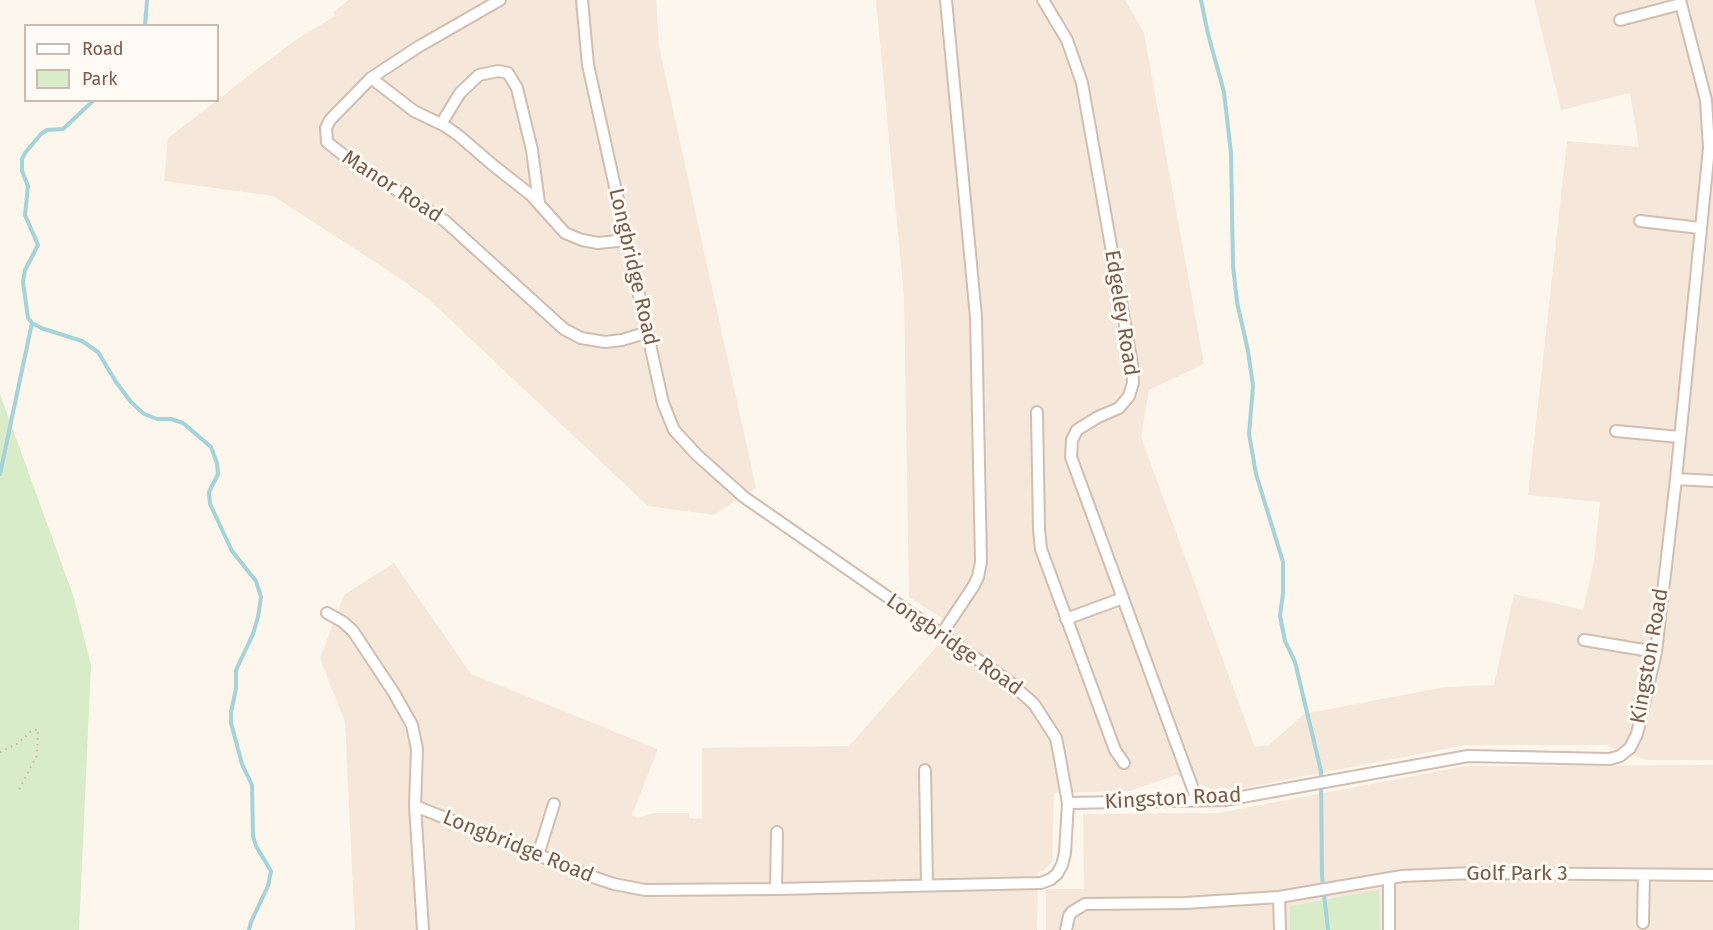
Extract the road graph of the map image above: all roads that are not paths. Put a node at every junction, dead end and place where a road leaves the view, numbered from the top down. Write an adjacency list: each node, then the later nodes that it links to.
1 (500, 0): 7 (street, Manor Road)
2 (582, 0): 12 (street, Longbridge Road)
3 (946, 0): 22 (street)
4 (1043, 0): 19 (street, Edgeley Road)
5 (1681, 2): 6 (street); 11 (street, Kingston Road)
6 (1620, 20)
7 (370, 78): 8 (street); 13 (street, Manor Road)
8 (441, 124): 9 (street); 9 (street)
9 (539, 203): 12 (street)
10 (1640, 221): 11 (street)
11 (1700, 228): 16 (street, Kingston Road)
12 (627, 240): 13 (street, Longbridge Road)
13 (648, 332): 22 (street, Longbridge Road)
14 (1037, 412): 21 (street)
15 (1616, 430): 16 (street)
16 (1679, 437): 17 (street, Kingston Road)
17 (1676, 478): 18 (street); 24 (street, Kingston Road)
18 (1713, 481)
19 (1123, 598): 21 (street); 27 (street, Edgeley Road)
20 (327, 614): 30 (street)
21 (1066, 619): 25 (street)
22 (941, 635): 28 (street, Longbridge Road)
23 (1584, 640): 24 (street)
24 (1656, 652): 27 (street, Kingston Road)
25 (1124, 763)
26 (925, 770): 36 (street)
27 (1197, 800): 28 (street, Kingston Road)
28 (1068, 803): 36 (street, Longbridge Road)
29 (554, 804): 32 (street)
30 (415, 806): 32 (street, Longbridge Road); 40 (street)
31 (777, 832): 37 (street)
32 (538, 855): 37 (street, Longbridge Road)
33 (1644, 875): 34 (street, Golf Park 3); 35 (street, Golf Park 3); 39 (street)
34 (1713, 875)
35 (1389, 878): 38 (street, Golf Park 3); 43 (street)
36 (927, 885): 37 (street, Longbridge Road)
37 (776, 889)
38 (1279, 897): 41 (street, Golf Park 3); 42 (street)
39 (1644, 923)
40 (423, 930)
41 (1066, 930)
42 (1280, 930)
43 (1389, 930)

